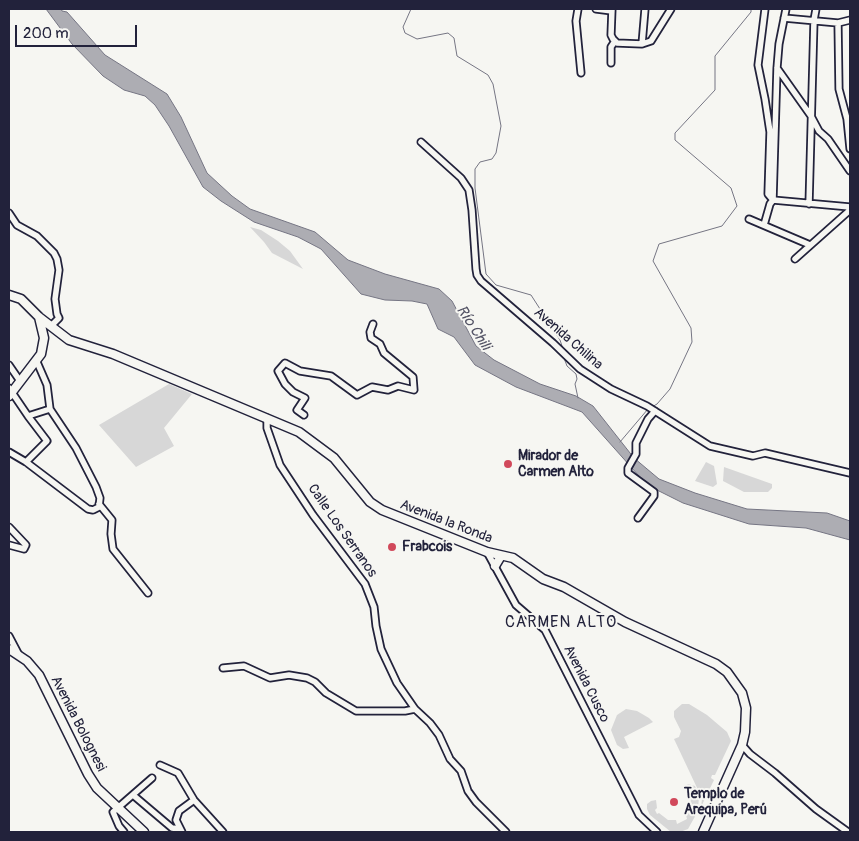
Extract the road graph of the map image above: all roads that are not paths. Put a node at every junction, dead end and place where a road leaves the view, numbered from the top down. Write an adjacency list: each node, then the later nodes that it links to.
1 (578, 9): 17 (street)
2 (596, 9): 8 (street)
3 (645, 9): 14 (street)
4 (671, 9): 14 (street)
5 (765, 9): 23 (street)
6 (786, 9): 9 (street)
7 (816, 9): 10 (street)
8 (612, 10): 13 (street)
9 (784, 18): 10 (street); 16 (street)
10 (814, 20): 12 (street); 18 (street)
11 (850, 20): 12 (street)
12 (838, 23): 20 (street)
13 (615, 41): 14 (street); 15 (street)
14 (642, 44)
15 (611, 64)
16 (777, 68): 18 (street); 23 (street)
17 (580, 73)
18 (811, 116): 21 (street); 24 (street)
19 (421, 142): 43 (street, Avenida Chilina)
20 (850, 149): 21 (street)
21 (836, 151): 22 (street)
22 (850, 171)
23 (774, 200): 24 (street); 30 (street)
24 (809, 204): 25 (street)
25 (839, 206): 26 (street); 28 (street)
26 (850, 208): 28 (street)
27 (9, 213): 36 (street)
28 (843, 216): 31 (street)
29 (749, 219): 30 (street)
30 (764, 226): 31 (street)
31 (810, 245): 32 (street)
32 (795, 259)
33 (9, 295): 34 (main road, Avenida la Ronda)
34 (39, 318): 36 (main road, Avenida la Ronda); 37 (main road)
35 (372, 324): 44 (street)
36 (51, 326): 37 (main road); 46 (main road, Avenida la Ronda)
37 (42, 331): 38 (main road)
38 (37, 362): 40 (main road); 42 (street)
39 (9, 364): 40 (street)
40 (20, 381): 41 (main road)
41 (10, 392): 45 (street)
42 (50, 408): 45 (street); 50 (street)
43 (651, 409): 49 (street, Avenida Chilina); 51 (street)
44 (304, 415)
45 (28, 416): 48 (street)
46 (267, 418): 54 (main road, Avenida la Ronda); 62 (street, Calle Los Serranos)
47 (9, 452): 48 (street)
48 (26, 462): 50 (street)
49 (850, 473)
50 (99, 504): 57 (street)
51 (638, 518)
52 (9, 527): 53 (street)
53 (9, 545)
54 (487, 552): 55 (main road, Avenida la Ronda); 56 (street, Avenida Cusco)
55 (502, 556): 56 (main road); 63 (main road, Avenida la Ronda)
56 (495, 566): 74 (street, Avenida Cusco)
57 (148, 593)
58 (9, 636): 60 (street)
59 (9, 650): 60 (main road, Avenida Bolognesi)
60 (19, 655): 68 (main road, Avenida Bolognesi)
61 (222, 668): 62 (street)
62 (415, 709): 73 (street, Calle Los Serranos)
63 (742, 746): 75 (main road, Avenida la Ronda); 76 (street)
64 (160, 765): 67 (street)
65 (152, 778): 66 (street)
66 (133, 795): 68 (street); 69 (street)
67 (194, 800): 69 (street); 72 (street)
68 (117, 808): 70 (street); 71 (main road, Avenida Bolognesi)
69 (181, 831)
70 (124, 832)
71 (144, 832)
72 (223, 832)
73 (506, 832)
74 (657, 832)
75 (703, 832)
76 (848, 832)

